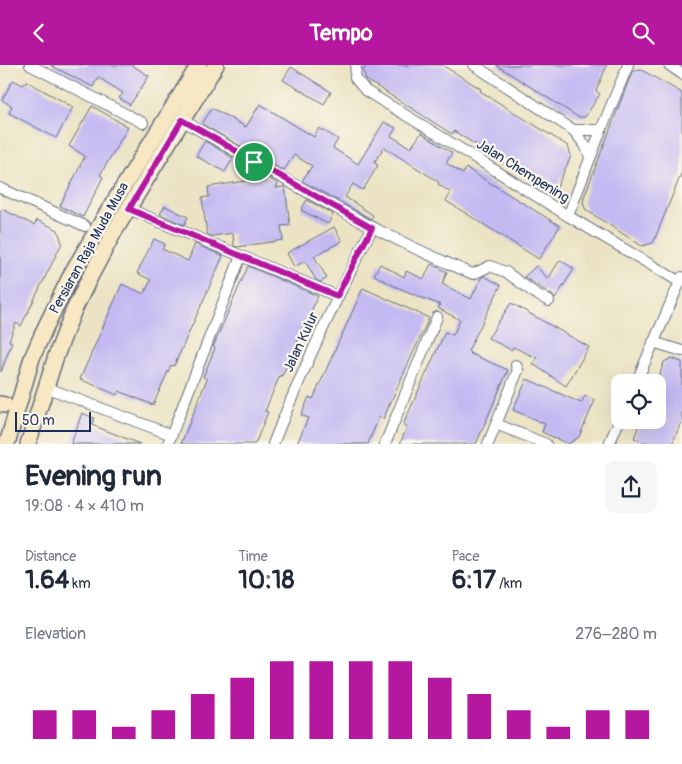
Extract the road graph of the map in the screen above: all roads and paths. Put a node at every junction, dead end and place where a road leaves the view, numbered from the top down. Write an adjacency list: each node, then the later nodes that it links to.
1 (30, 65): 10 (street)
2 (199, 65): 32 (main road, Persiaran Raja Muda Musa)
3 (216, 65): 9 (main road, Persiaran Raja Muda Musa)
4 (356, 65): 16 (street, Jalan Chempening)
5 (474, 65): 11 (street)
6 (628, 65): 12 (street)
7 (669, 65): 8 (street)
8 (682, 74)
9 (182, 120): 15 (main road, Persiaran Raja Muda Musa); 18 (street)
10 (143, 123)
11 (573, 130): 12 (street); 13 (street)
12 (601, 130): 13 (street)
13 (590, 157): 16 (street)
14 (0, 189): 17 (street)
15 (129, 209): 19 (street); 28 (main road, Persiaran Raja Muda Musa)
16 (568, 216): 20 (street, Jalan Chempening)
17 (85, 226)
18 (372, 228): 21 (street, Jalan Kulur); 22 (street)
19 (241, 256): 21 (street); 31 (street)
20 (681, 279): 24 (street)
21 (337, 296): 34 (street, Jalan Kulur)
22 (549, 301)
23 (437, 317): 35 (street)
24 (653, 342): 25 (street); 27 (street)
25 (682, 351)
26 (516, 365): 29 (street)
27 (640, 374)
28 (46, 387): 31 (street); 33 (main road, Persiaran Raja Muda Musa)
29 (496, 423): 36 (street); 37 (street)
30 (616, 429): 38 (street)
31 (170, 440)
32 (7, 444)
33 (28, 444)
34 (273, 444)
35 (384, 444)
36 (488, 444)
37 (546, 444)
38 (609, 444)

